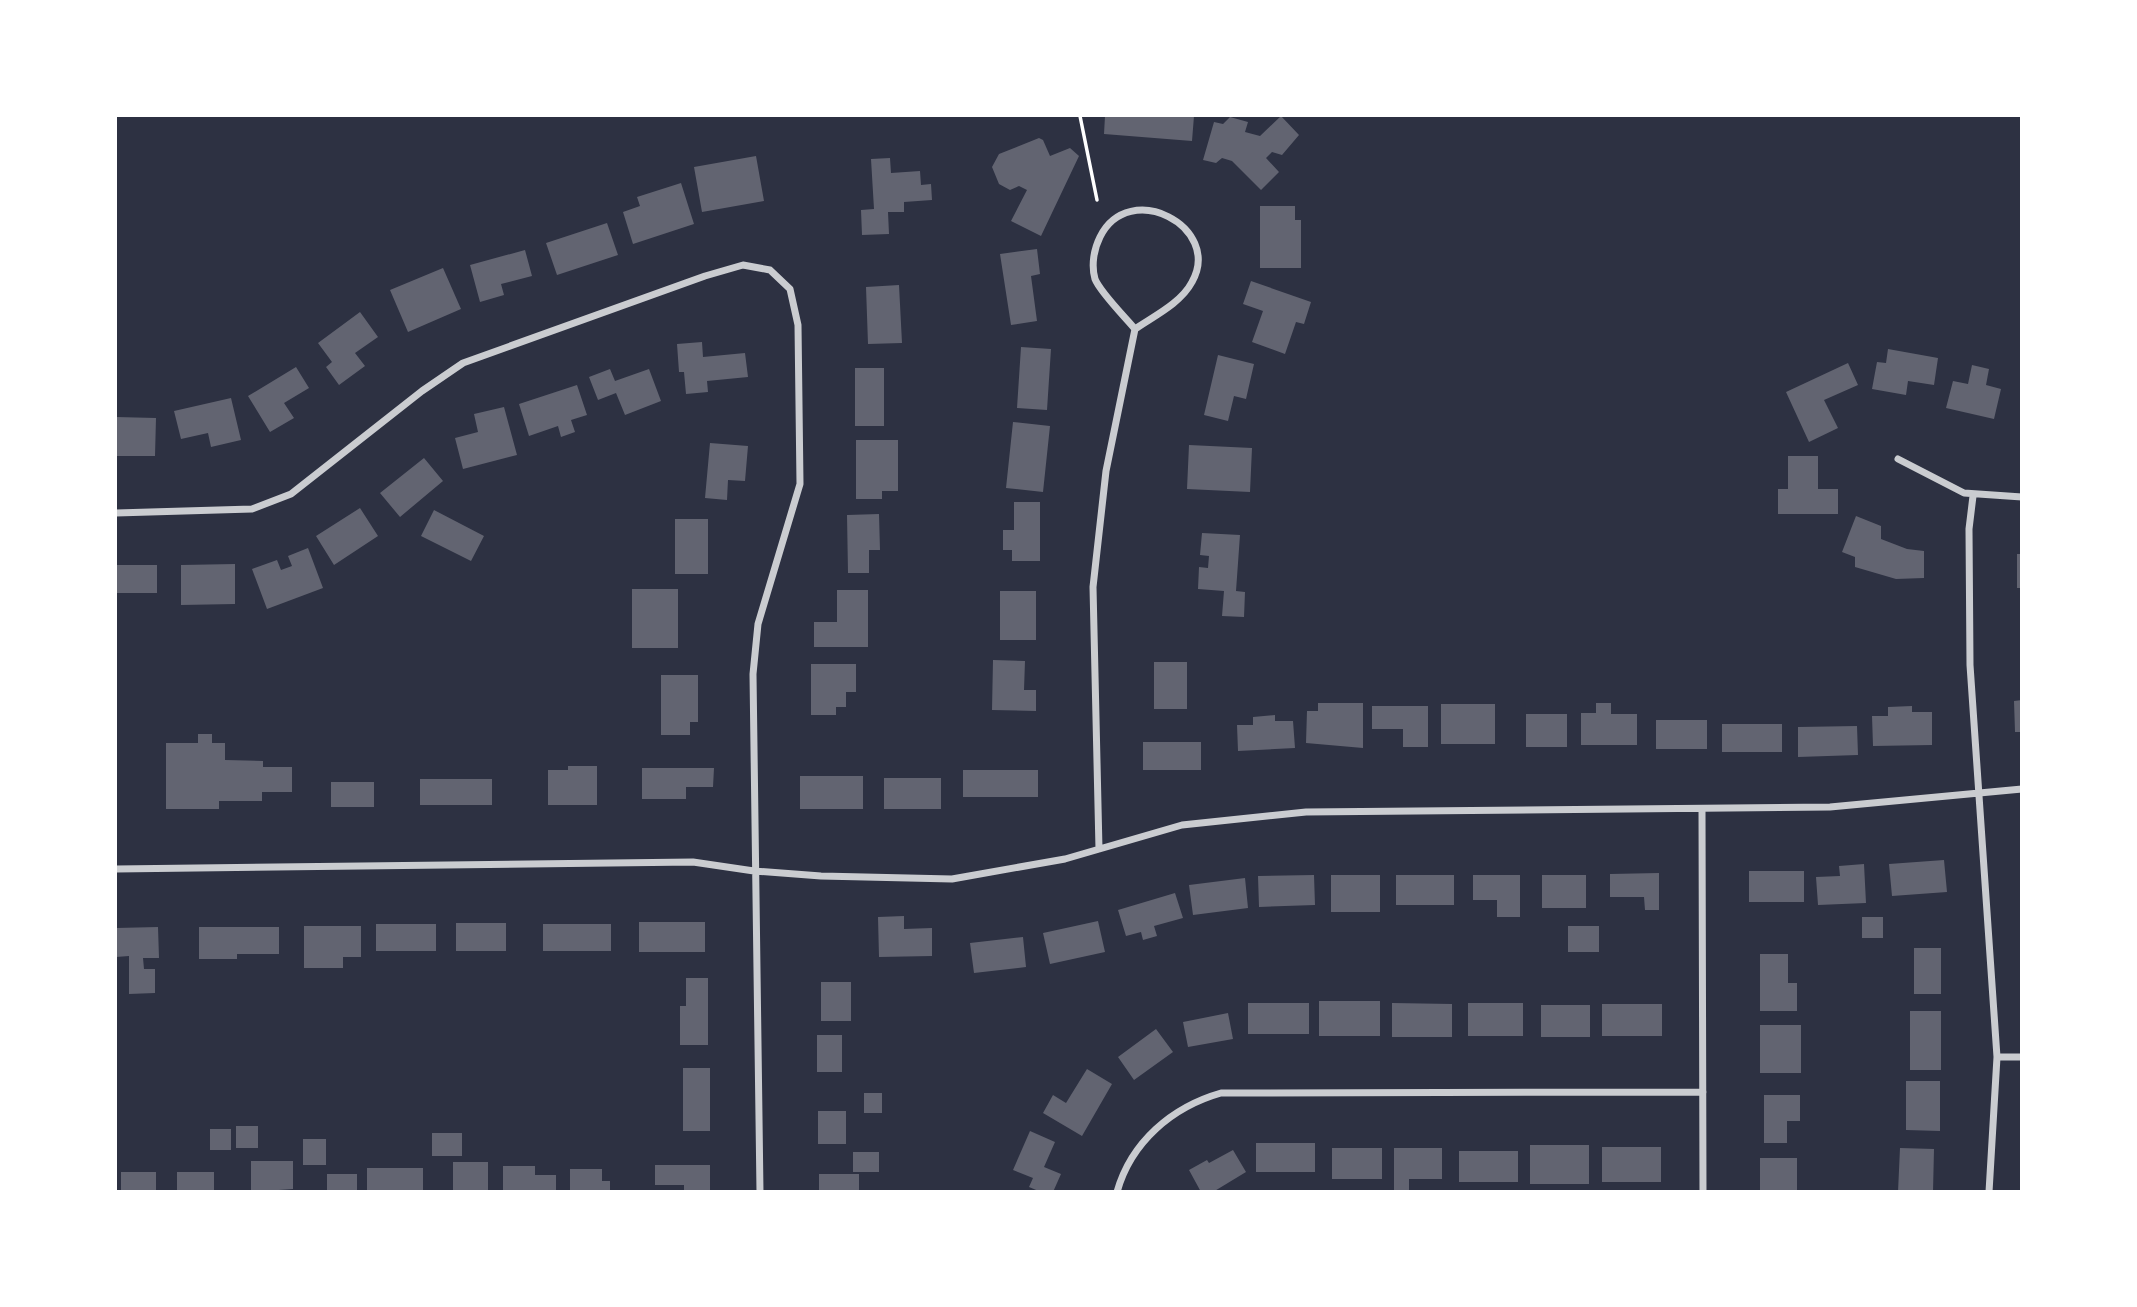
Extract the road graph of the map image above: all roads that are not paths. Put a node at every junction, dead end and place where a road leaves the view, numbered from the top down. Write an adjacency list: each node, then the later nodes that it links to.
1 (1135, 329): 1 (street); 9 (street)
2 (1898, 459): 3 (street)
3 (1973, 496): 4 (street); 7 (street)
4 (2021, 497)
5 (116, 513): 11 (street)
6 (2021, 789): 7 (street)
7 (1979, 792): 8 (street); 12 (street)
8 (1702, 809): 9 (street); 14 (street)
9 (1100, 849): 11 (street)
10 (116, 869): 11 (street)
11 (754, 871): 15 (street)
12 (1997, 1057): 13 (street); 18 (street)
13 (2021, 1057)
14 (1703, 1092): 16 (street); 17 (street)
15 (760, 1192)
16 (1117, 1192)
17 (1703, 1192)
18 (1989, 1192)

